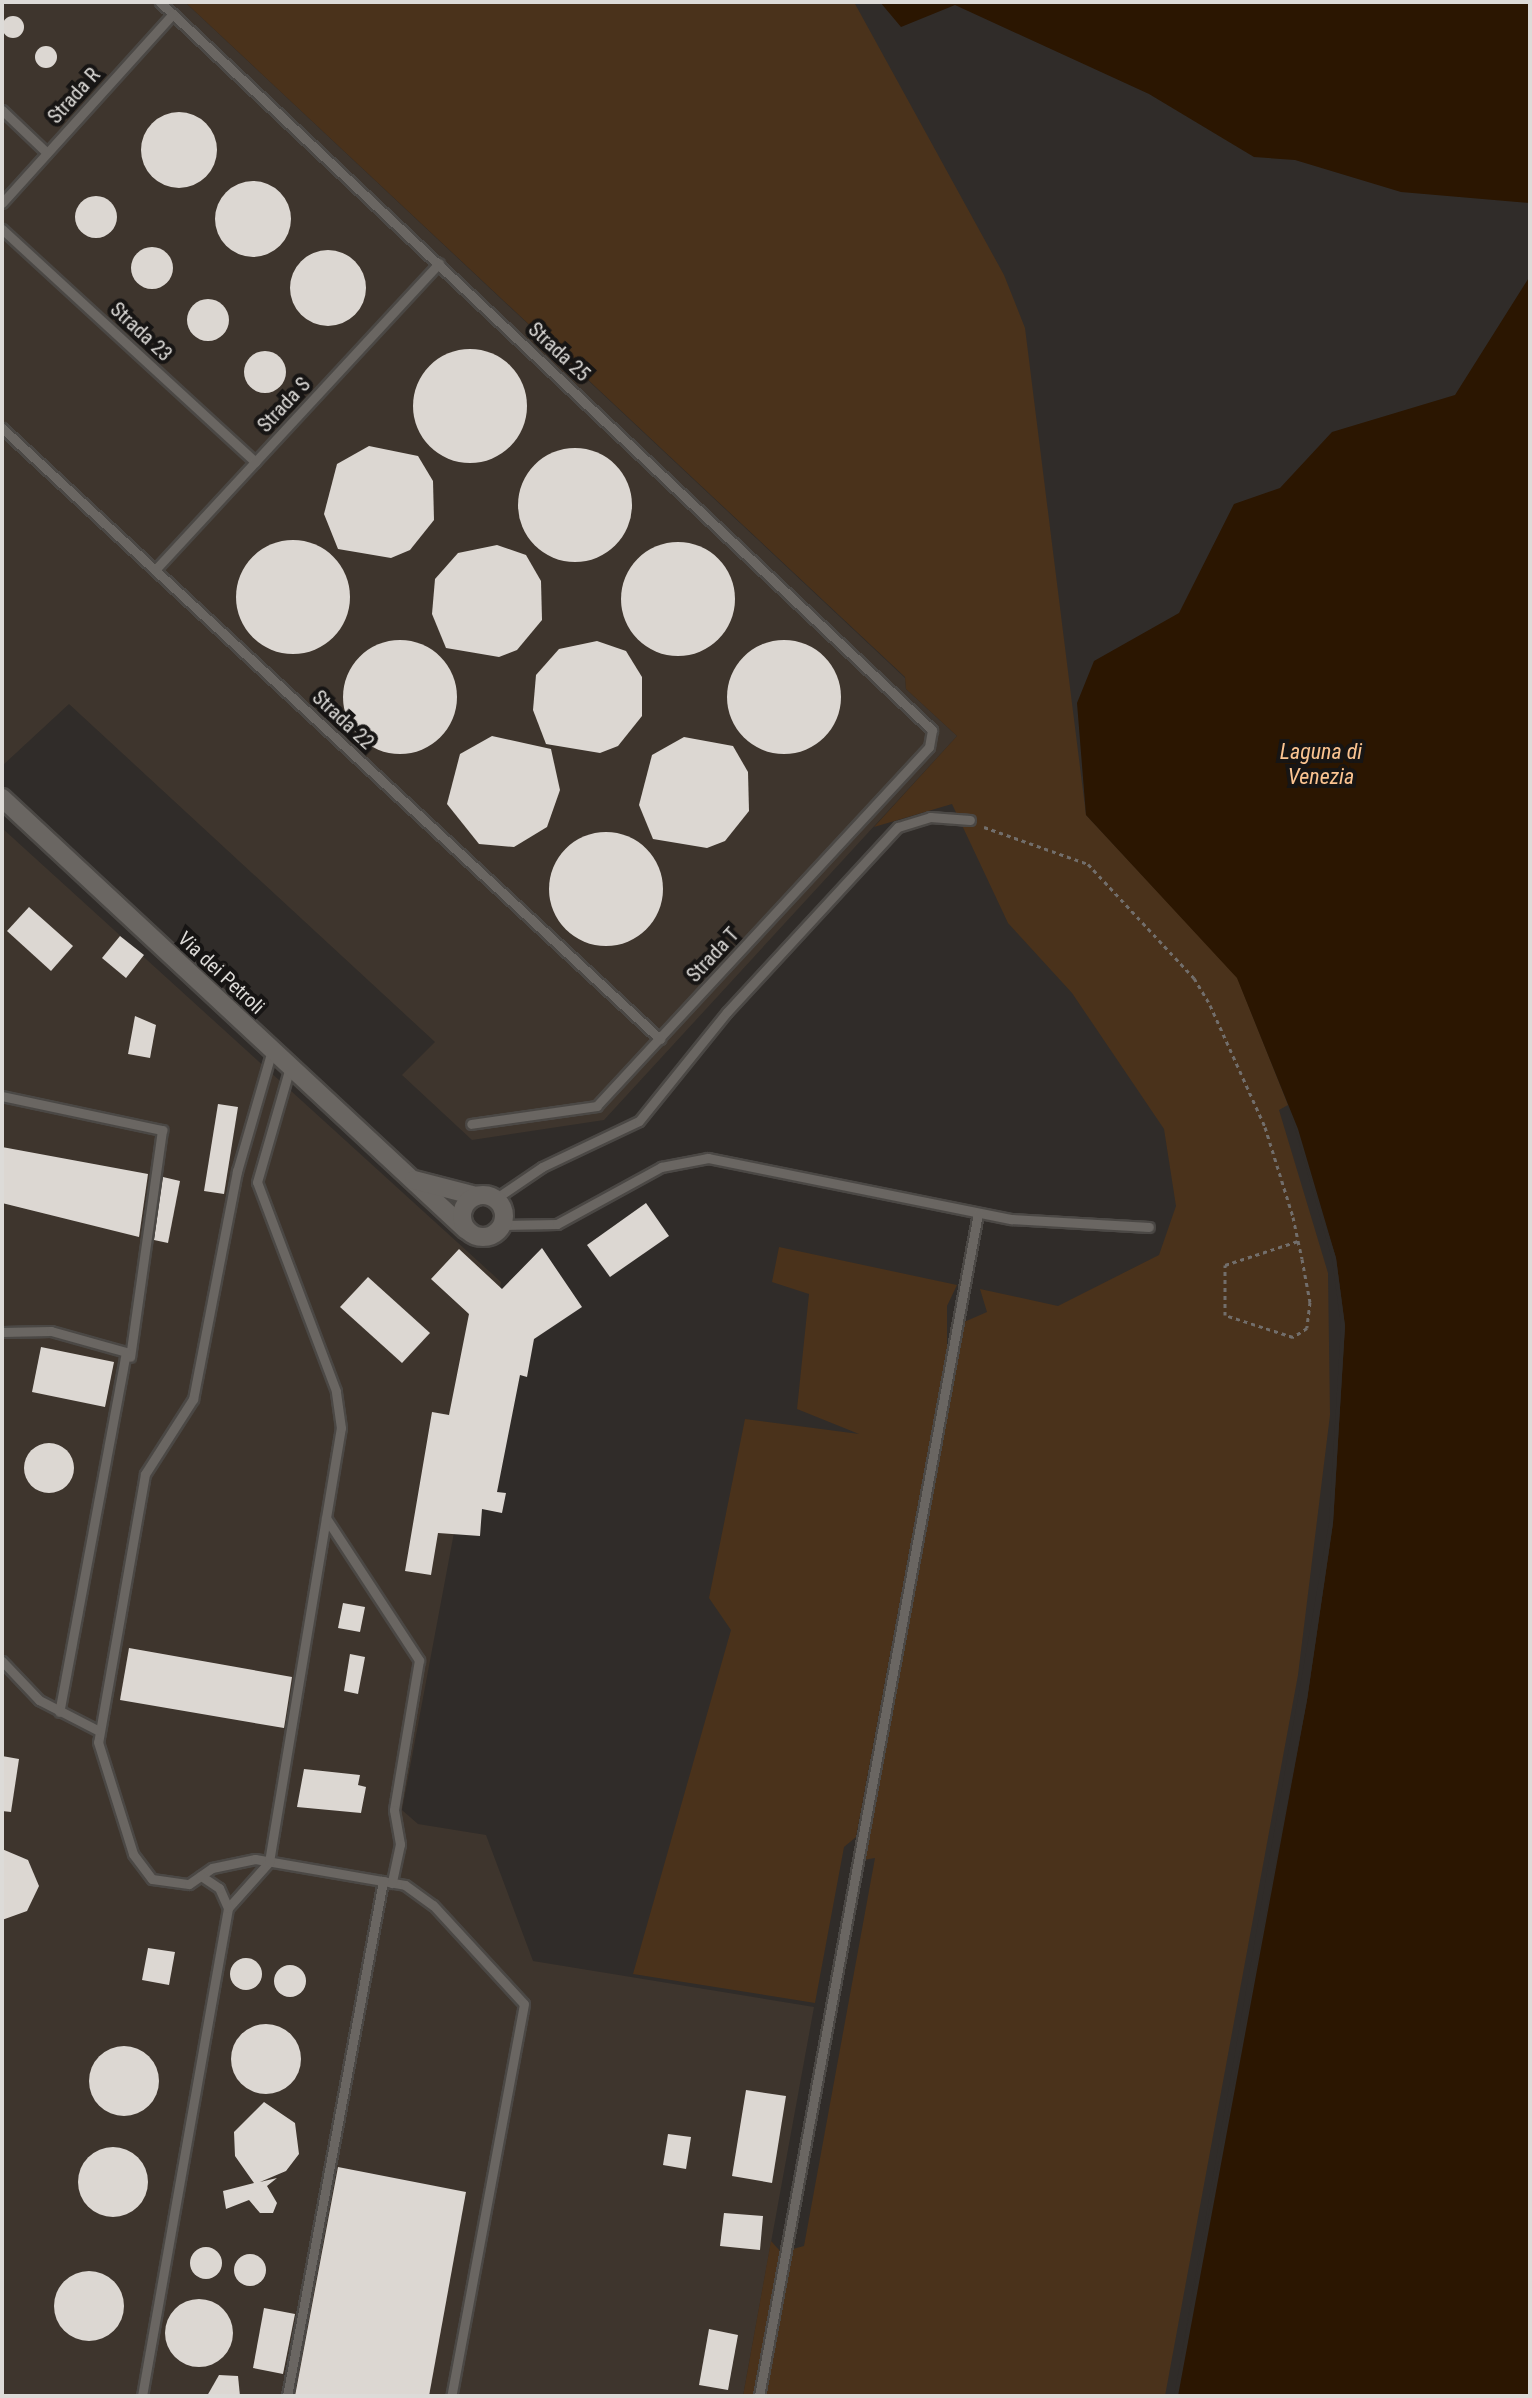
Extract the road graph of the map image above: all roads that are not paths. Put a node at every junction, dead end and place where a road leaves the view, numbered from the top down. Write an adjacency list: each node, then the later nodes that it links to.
1 (160, 2): 2 (lane, Strada 25)
2 (173, 14): 4 (lane, Strada R); 7 (lane, Strada 25)
3 (2, 110): 4 (lane)
4 (47, 153): 5 (lane, Strada R)
5 (2, 203)
6 (2, 229): 9 (lane, Strada 23)
7 (439, 263): 9 (lane, Strada S); 11 (lane, Strada 25)
8 (2, 428): 10 (lane, Strada 22)
9 (255, 462): 10 (lane, Strada S)
10 (155, 570): 14 (lane, Strada 22)
11 (932, 730): 14 (lane, Strada T)
12 (2, 798): 15 (street, Via dei Petroli)
13 (970, 820): 21 (lane)
14 (660, 1039): 18 (lane, Strada T)
15 (272, 1050): 16 (street, Via dei Petroli); 31 (lane)
16 (290, 1067): 19 (street, Via dei Petroli); 28 (lane)
17 (2, 1096): 27 (lane)
18 (471, 1124)
19 (411, 1179): 20 (street, Via dei Petroli); 25 (street, Via dei Petroli)
20 (476, 1196): 21 (street); 25 (street)
21 (495, 1199): 23 (street)
22 (978, 1213): 23 (lane); 24 (lane); 39 (lane)
23 (502, 1225): 25 (street)
24 (1149, 1227)
25 (466, 1230)
26 (2, 1332): 27 (lane)
27 (127, 1372): 30 (lane)
28 (326, 1518): 32 (lane); 34 (lane)
29 (4, 1667): 30 (lane)
30 (59, 1712): 31 (lane)
31 (97, 1730): 33 (lane)
32 (269, 1862): 33 (lane); 34 (lane); 35 (lane)
33 (201, 1876): 35 (lane)
34 (388, 1882): 37 (lane); 38 (lane)
35 (228, 1908): 36 (lane)
36 (142, 2396)
37 (287, 2396)
38 (451, 2396)
39 (759, 2396)

